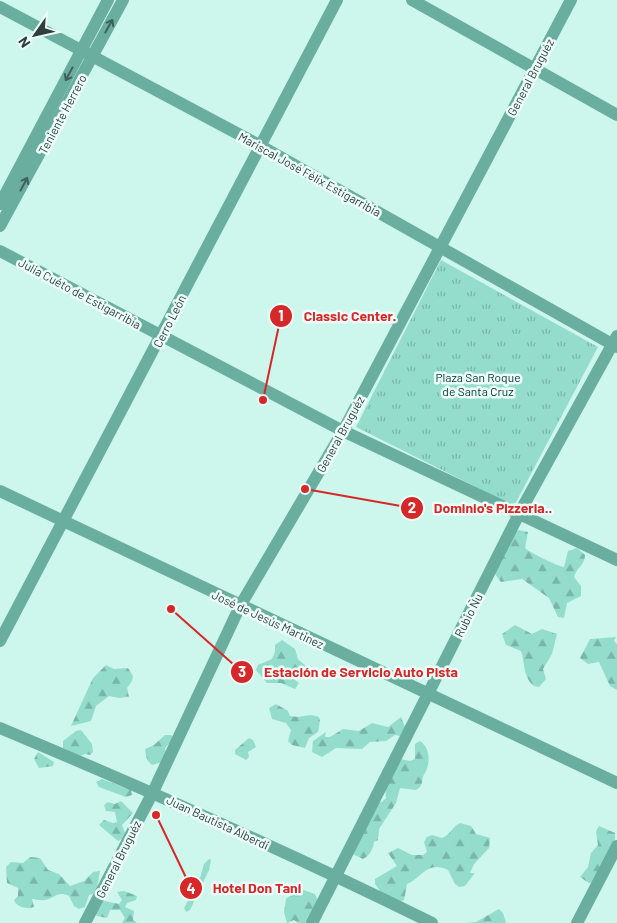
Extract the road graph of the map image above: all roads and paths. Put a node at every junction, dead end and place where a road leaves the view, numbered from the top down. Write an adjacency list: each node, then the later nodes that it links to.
1 (108, 0): 7 (street, Teniente Herrero)
2 (123, 0): 7 (street, Teniente Herrero, one-way to 2)
3 (337, 0): 10 (street, Cerro León)
4 (412, 0): 8 (street)
5 (571, 0): 8 (street, General Bruguéz)
6 (0, 8): 7 (street, Mariscal José Félix Estigarribia)
7 (86, 54): 10 (street, Mariscal José Félix Estigarribia); 11 (street, Teniente Herrero, one-way to 11); 12 (street, Teniente Herrero, one-way to 7)
8 (535, 68): 9 (street); 13 (street, General Bruguéz)
9 (617, 115)
10 (259, 145): 13 (street, Mariscal José Félix Estigarribia); 15 (street, Cerro León)
11 (0, 204)
12 (0, 226)
13 (439, 246): 16 (street, Mariscal José Félix Estigarribia); 17 (street, General Bruguéz)
14 (0, 252): 15 (street, Julia Cuéto de Estigarribia)
15 (162, 336): 17 (street, Julia Cuéto de Estigarribia); 20 (street, Cerro León)
16 (615, 342): 19 (street, Rubio Ñu)
17 (343, 431): 19 (street, Julia Cuéto de Estigarribia); 22 (street, General Bruguéz)
18 (0, 491): 20 (street, José de Jesús Martinez)
19 (520, 512): 21 (street, Julia Cuéto de Estigarribia); 24 (street, Rubio Ñu)
20 (62, 522): 22 (street, José de Jesús Martinez); 23 (street, Cerro León)
21 (617, 560)
22 (240, 606): 24 (street, José de Jesús Martinez); 27 (street, General Bruguéz)
23 (0, 641)
24 (429, 692): 26 (street, José de Jesús Martinez); 29 (street, Rubio Ñu)
25 (0, 728): 27 (street, Juan Bautista Alberdi)
26 (617, 783)
27 (153, 792): 29 (street, Juan Bautista Alberdi); 30 (street, General Bruguéz)
28 (617, 846): 33 (street)
29 (335, 875): 31 (street, Rubio Ñu); 32 (street, Juan Bautista Alberdi)
30 (85, 923)
31 (312, 923)
32 (432, 923)
33 (577, 923)

